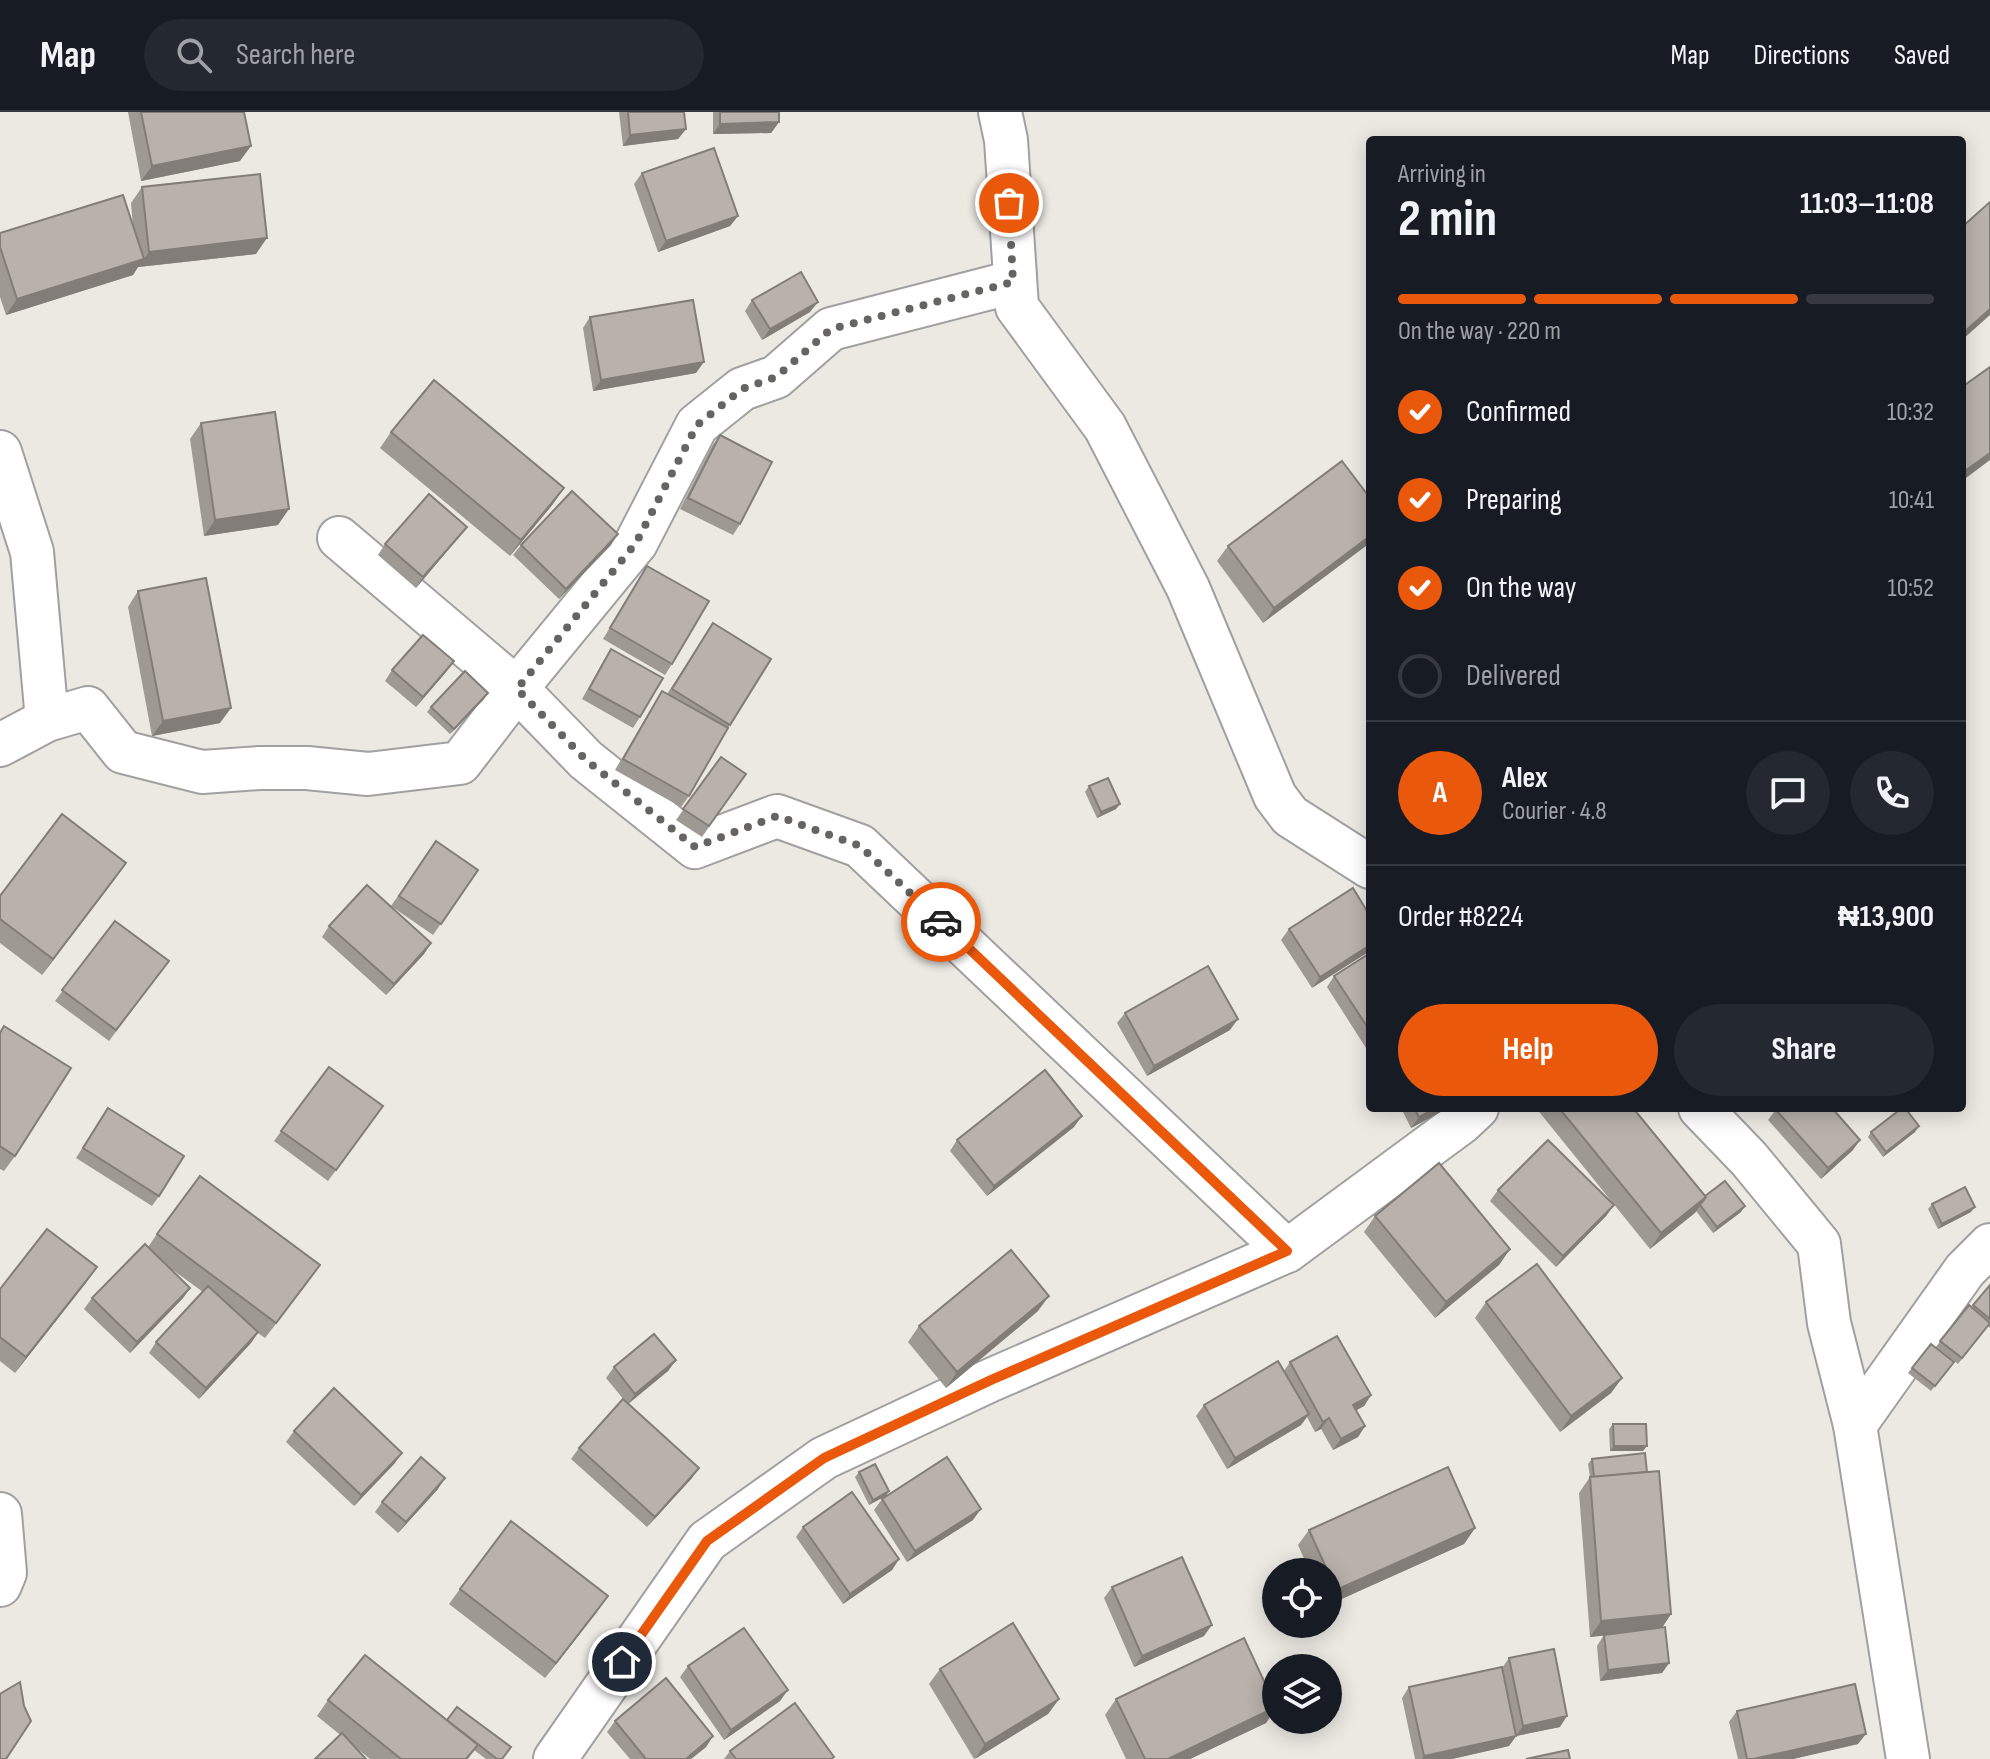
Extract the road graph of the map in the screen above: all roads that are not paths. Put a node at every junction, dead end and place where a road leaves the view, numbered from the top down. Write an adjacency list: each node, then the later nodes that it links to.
1 (1000, 112): 2 (street)
2 (1013, 282): 5 (street); 8 (street)
3 (0, 452): 6 (street)
4 (339, 538): 5 (street)
5 (517, 689): 6 (street); 12 (street)
6 (47, 720): 7 (street)
7 (0, 745)
8 (1366, 864)
9 (1473, 1112): 12 (street)
10 (1704, 1112): 13 (street)
11 (1990, 1245): 13 (street)
12 (1287, 1251): 16 (street)
13 (1855, 1425): 17 (street)
14 (0, 1514): 15 (street)
15 (0, 1585)
16 (555, 1759)
17 (1908, 1759)

